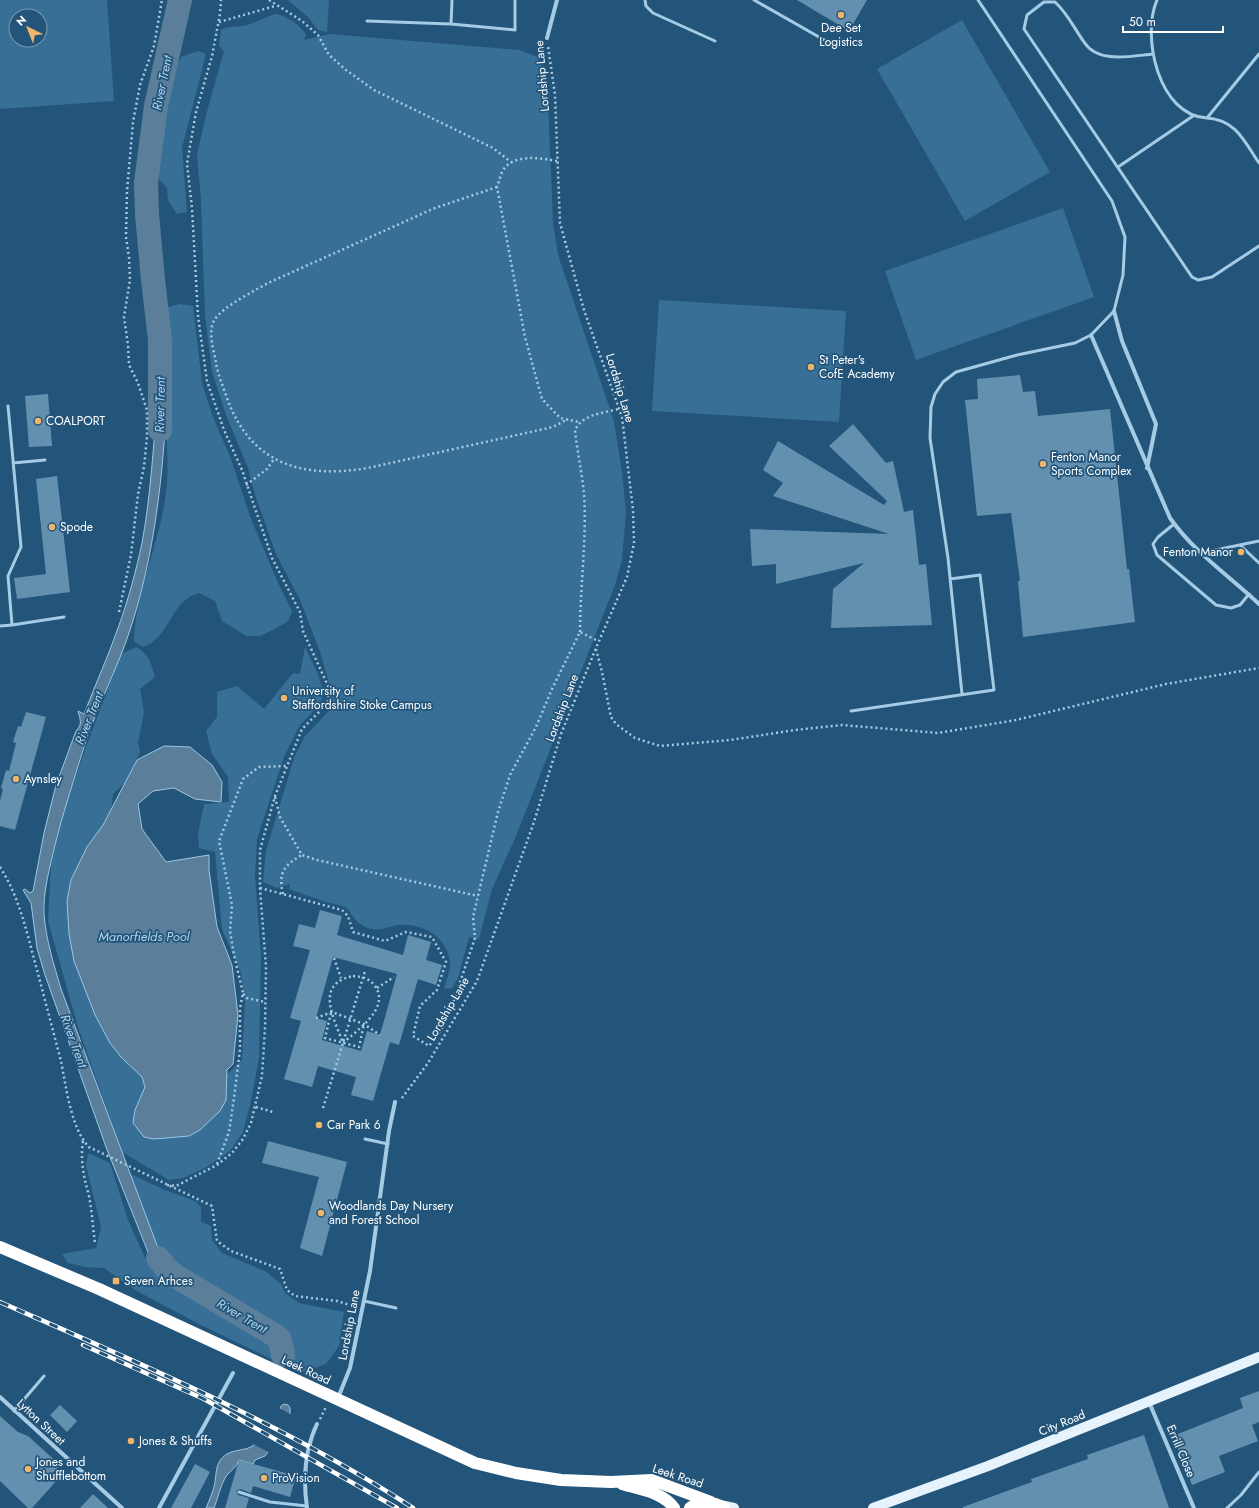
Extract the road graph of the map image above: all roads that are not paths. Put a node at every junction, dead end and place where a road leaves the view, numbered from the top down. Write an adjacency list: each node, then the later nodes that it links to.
1 (452, 0): 9 (lane)
2 (515, 0): 9 (lane)
3 (557, 0): 10 (street, Lordship Lane)
4 (645, 0): 11 (lane)
5 (754, 0): 12 (lane)
6 (978, 0): 20 (lane)
7 (1157, 0): 13 (lane)
8 (367, 21): 9 (lane)
9 (451, 24)
10 (547, 38)
11 (715, 41)
12 (826, 42)
13 (1153, 54): 15 (lane); 18 (lane)
14 (1259, 54): 16 (lane)
15 (1193, 116): 16 (lane); 18 (lane)
16 (1207, 118): 17 (lane)
17 (1259, 162)
18 (1118, 167): 19 (lane)
19 (1259, 246)
20 (1114, 312): 21 (lane); 25 (street)
21 (1091, 335): 25 (street); 31 (lane)
22 (8, 406): 24 (lane)
23 (45, 460): 24 (lane)
24 (13, 463): 35 (lane)
25 (1147, 468): 26 (street)
26 (1174, 524): 29 (street); 32 (lane)
27 (1259, 541): 28 (lane)
28 (1240, 545): 29 (lane); 30 (lane)
29 (1201, 554): 32 (street)
30 (1259, 563)
31 (950, 579): 37 (lane); 37 (lane)
32 (1249, 594): 33 (street)
33 (1259, 604)
34 (64, 617): 35 (lane)
35 (12, 625): 36 (lane)
36 (0, 626)
37 (962, 694): 38 (lane)
38 (851, 711)
39 (395, 1102): 41 (street, Lordship Lane)
40 (365, 1139): 41 (lane)
41 (388, 1144): 43 (street, Lordship Lane)
42 (0, 1247): 49 (highway, Leek Road)
43 (364, 1301): 44 (lane); 49 (street, Lordship Lane)
44 (396, 1308)
45 (1259, 1357): 50 (main road, City Road)
46 (233, 1373): 59 (street)
47 (44, 1376): 51 (lane)
48 (0, 1397): 51 (street, Lytton Street)
49 (334, 1398): 54 (highway, Leek Road)
50 (1149, 1401): 63 (main road, City Road); 64 (street, Errill Close)
51 (14, 1411): 58 (street, Lytton Street)
52 (318, 1424): 57 (street)
53 (1259, 1472): 65 (lane)
54 (611, 1482): 56 (highway, Leek Road); 60 (highway, Leek Road)
55 (239, 1492): 57 (lane)
56 (718, 1505): 61 (highway); 62 (main road)
57 (307, 1507)
58 (122, 1508)
59 (159, 1508)
60 (674, 1508)
61 (690, 1508)
62 (734, 1508)
63 (873, 1508)
64 (1194, 1508)
65 (1227, 1508)

